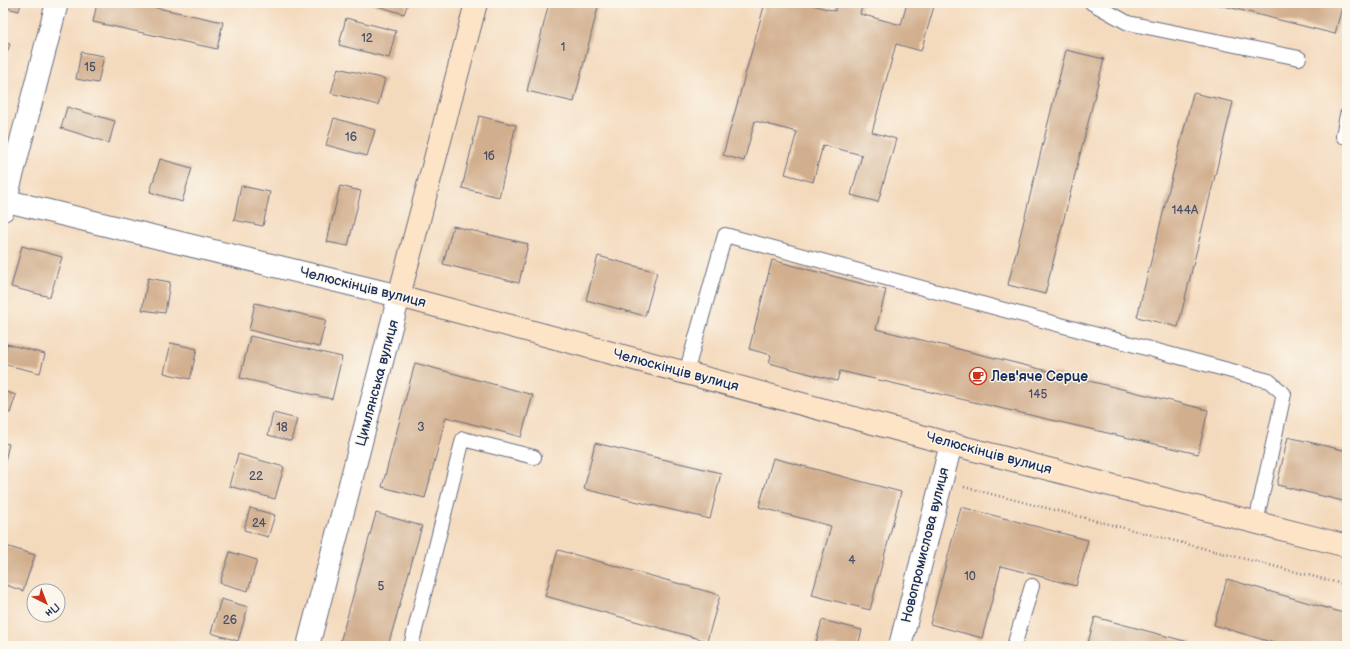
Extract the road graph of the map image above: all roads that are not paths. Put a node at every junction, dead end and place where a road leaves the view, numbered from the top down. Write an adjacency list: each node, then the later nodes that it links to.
1 (57, 3): 7 (street)
2 (476, 3): 8 (street, Цимлянська вулиця)
3 (1092, 3): 4 (lane)
4 (1299, 58)
5 (1347, 115): 6 (lane)
6 (1343, 136)
7 (4, 204): 8 (street, Челюскінців вулиця)
8 (399, 296): 9 (street, Челюскінців вулиця); 15 (street, Цимлянська вулиця)
9 (686, 373): 10 (street, Челюскінців вулиця); 12 (lane)
10 (951, 444): 12 (street, Челюскінців вулиця); 17 (street, Новопромислова вулиця)
11 (534, 457): 16 (lane)
12 (1256, 522): 13 (street, Челюскінців вулиця)
13 (1347, 546)
14 (1032, 586): 18 (lane)
15 (308, 646)
16 (411, 646)
17 (900, 646)
18 (1014, 646)

